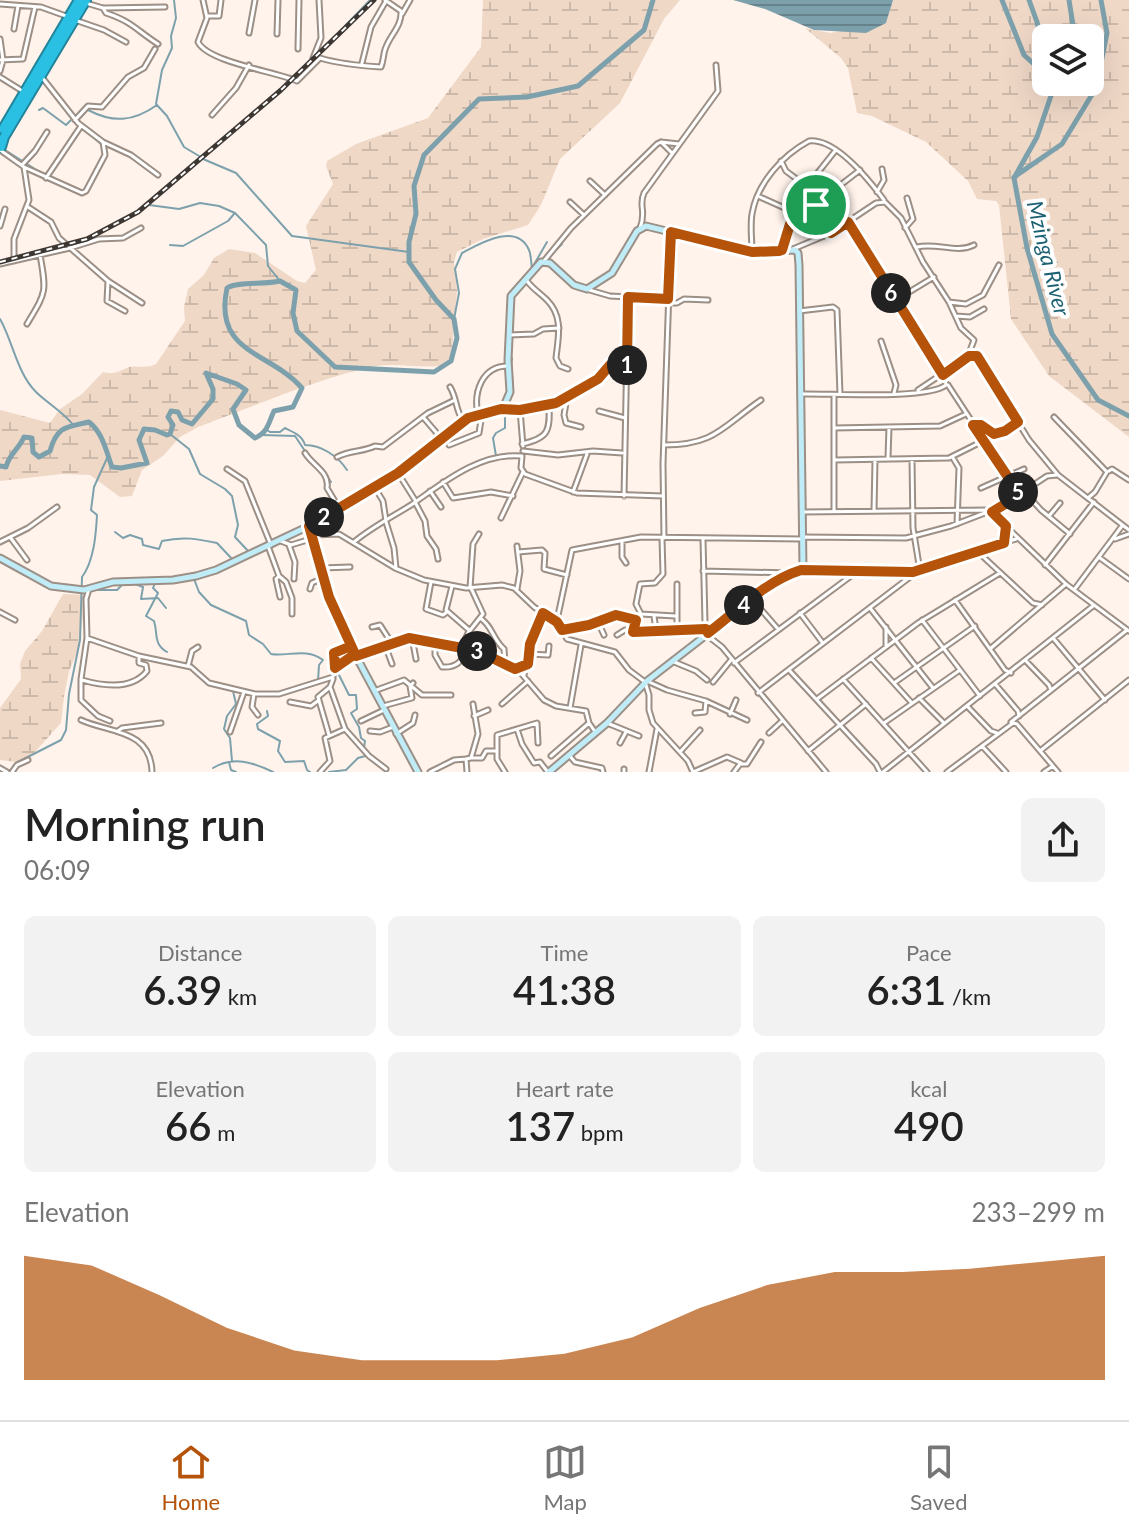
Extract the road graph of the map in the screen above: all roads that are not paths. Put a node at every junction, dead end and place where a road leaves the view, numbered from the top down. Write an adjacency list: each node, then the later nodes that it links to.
1 (105, 0): 17 (street)
2 (156, 0): 15 (street)
3 (203, 0): 19 (street)
4 (221, 0): 19 (street)
5 (255, 0): 22 (street)
6 (278, 0): 23 (street)
7 (299, 0): 28 (street)
8 (319, 0): 29 (street)
9 (386, 0): 18 (street); 31 (street)
10 (410, 0): 18 (street)
11 (83, 1): 17 (street); 20 (highway)
12 (0, 4): 13 (street)
13 (18, 6): 14 (street); 21 (street)
14 (35, 7): 20 (street); 30 (street)
15 (156, 7): 16 (street); 17 (street)
16 (165, 7)
17 (104, 8): 26 (street)
18 (402, 14): 31 (street)
19 (207, 15): 32 (street)
20 (72, 19): 25 (street); 35 (highway); 37 (highway)
21 (14, 29)
22 (249, 33)
23 (277, 34)
24 (0, 39): 30 (street)
25 (126, 42)
26 (158, 44)
27 (155, 49): 39 (street)
28 (298, 49)
29 (313, 58)
30 (1, 60): 34 (street)
31 (362, 63): 32 (street)
32 (249, 65): 38 (street)
33 (716, 65): 45 (street)
34 (0, 71)
35 (41, 76): 39 (street); 46 (highway)
36 (0, 77): 37 (street)
37 (25, 92): 42 (highway)
38 (212, 115)
39 (75, 120): 40 (street)
40 (81, 126): 43 (street); 56 (street)
41 (47, 132): 50 (street)
42 (0, 134)
43 (103, 142): 55 (street); 56 (street)
44 (661, 142): 45 (street); 48 (street); 61 (street)
45 (679, 144): 48 (street)
46 (0, 148): 50 (street)
47 (835, 150): 49 (street); 53 (street); 58 (street)
48 (672, 153): 75 (street)
49 (781, 161): 51 (street); 54 (street)
50 (23, 166): 56 (street); 67 (street)
51 (776, 168): 54 (street); 62 (street)
52 (882, 169): 60 (street)
53 (860, 170): 60 (street); 66 (street)
54 (786, 171): 58 (street)
55 (158, 175)
56 (46, 178)
57 (590, 181): 61 (street)
58 (806, 186): 59 (street)
59 (802, 192): 66 (street); 69 (street)
60 (877, 192): 65 (street)
61 (605, 195): 70 (street)
62 (759, 196): 69 (street); 84 (street)
63 (907, 198): 76 (street)
64 (570, 202): 70 (street)
65 (885, 202): 71 (street); 76 (street)
66 (816, 205): 72 (street); 78 (street)
67 (28, 207): 81 (street); 86 (street)
68 (5, 209): 73 (street)
69 (789, 210): 72 (street)
70 (584, 215): 87 (street)
71 (848, 222): 78 (street); 96 (street)
72 (790, 224): 83 (street)
73 (0, 226)
74 (141, 228): 81 (street)
75 (640, 228): 77 (street); 93 (street)
76 (905, 228): 80 (street)
77 (671, 232): 84 (street); 97 (street)
78 (831, 233): 82 (street)
79 (974, 245): 80 (street)
80 (917, 247): 91 (street)
81 (70, 248): 85 (street); 92 (street)
82 (793, 249): 83 (street); 102 (street)
83 (782, 250): 84 (street)
84 (752, 252)
85 (40, 255): 86 (street); 104 (street)
86 (14, 261): 88 (street)
87 (544, 261): 90 (street); 93 (street)
88 (0, 264)
89 (999, 265): 98 (street)
90 (525, 278): 105 (street); 106 (street)
91 (933, 280): 96 (street); 98 (street)
92 (108, 281): 99 (street); 101 (street)
93 (586, 289): 94 (street)
94 (628, 297): 97 (street); 109 (street)
95 (708, 300): 97 (street)
96 (896, 300): 112 (street)
97 (668, 301): 142 (street)
98 (949, 302): 103 (street)
99 (142, 303)
100 (984, 309): 103 (street)
101 (125, 311)
102 (799, 311): 117 (street); 119 (street)
103 (956, 316): 108 (street)
104 (27, 324)
105 (559, 328): 106 (street); 111 (street)
106 (509, 335): 110 (street)
107 (881, 341): 116 (street)
108 (968, 357): 112 (street); 133 (street)
109 (627, 365): 121 (street); 131 (street)
110 (509, 366): 124 (street); 128 (street)
111 (568, 369)
112 (943, 375): 113 (street); 115 (street)
113 (947, 383): 115 (street); 127 (street)
114 (450, 387): 120 (street)
115 (916, 391): 116 (street)
116 (894, 393): 119 (street)
117 (800, 394): 118 (street); 184 (street)
118 (834, 394): 119 (street); 137 (street)
119 (840, 394)
120 (455, 400): 129 (street); 132 (street)
121 (562, 400): 123 (street); 135 (street)
122 (761, 400): 142 (street)
123 (549, 404): 125 (street); 140 (street)
124 (501, 409): 125 (street); 128 (street)
125 (520, 410): 140 (street)
126 (599, 411): 131 (street)
127 (966, 414): 134 (street); 136 (street)
128 (480, 415): 132 (street); 141 (street)
129 (423, 417): 138 (street); 147 (street)
130 (1054, 417): 157 (street)
131 (625, 418): 146 (street)
132 (463, 421): 138 (street)
133 (1018, 422): 134 (street); 153 (street)
134 (973, 425): 139 (street)
135 (581, 427)
136 (889, 427): 137 (street); 149 (street)
137 (834, 428): 151 (street)
138 (441, 438): 158 (street)
139 (983, 441): 148 (street); 161 (street)
140 (522, 444): 145 (street)
141 (449, 445)
142 (664, 445): 168 (street)
143 (587, 452): 145 (street); 146 (street); 167 (street)
144 (305, 453): 178 (street)
145 (522, 453): 156 (street); 163 (street)
146 (624, 453): 171 (street)
147 (337, 457)
148 (952, 457): 150 (street); 180 (street)
149 (888, 458): 150 (street); 152 (street)
150 (912, 459): 179 (street)
151 (834, 460): 152 (street); 181 (street)
152 (875, 460): 182 (street)
153 (1050, 464): 159 (street); 160 (street)
154 (227, 469): 209 (street)
155 (1024, 469): 161 (street)
156 (523, 472): 167 (street); 170 (street)
157 (1107, 472): 162 (street); 172 (street)
158 (398, 473): 164 (street); 173 (street)
159 (1058, 475): 160 (street); 172 (street)
160 (1047, 476): 169 (street)
161 (1008, 478): 165 (street); 169 (street)
162 (1129, 480)
163 (443, 482): 166 (street); 170 (street)
164 (375, 488): 178 (street); 187 (street)
165 (981, 488)
166 (430, 491): 173 (street); 177 (street)
167 (573, 492): 171 (street)
168 (663, 495): 171 (street); 198 (street)
169 (1020, 495): 183 (street)
170 (513, 496): 186 (street)
171 (624, 496)
172 (1088, 498): 174 (street)
173 (415, 502): 187 (street); 213 (street)
174 (1094, 502): 189 (street); 194 (street)
175 (1060, 503): 185 (street)
176 (57, 507): 195 (street)
177 (441, 507)
178 (339, 508): 190 (street)
179 (912, 510): 180 (street); 182 (street); 197 (street)
180 (958, 510): 183 (street); 188 (street)
181 (834, 511): 182 (street); 184 (street)
182 (874, 511)
183 (993, 511): 185 (street); 188 (street); 191 (street)
184 (801, 512): 199 (street)
185 (1048, 517): 194 (street)
186 (501, 518)
187 (386, 521): 205 (street); 219 (street)
188 (957, 524): 197 (street)
189 (1123, 525): 192 (street); 203 (street)
190 (309, 526): 196 (street); 202 (street)
191 (1006, 526): 201 (street); 207 (street)
192 (1129, 532): 203 (street)
193 (479, 534): 237 (street)
194 (1070, 534): 216 (street)
195 (10, 537): 204 (street); 214 (street)
196 (314, 537): 205 (street); 208 (street); 218 (street)
197 (914, 537): 199 (street); 222 (street)
198 (663, 538): 200 (street); 206 (street); 253 (street)
199 (802, 538): 200 (street); 220 (street)
200 (703, 539): 221 (street)
201 (1017, 539): 207 (street); 216 (street)
202 (281, 541): 208 (street); 209 (street)
203 (1112, 541): 212 (street)
204 (0, 542)
205 (354, 542): 219 (street)
206 (622, 542): 215 (street); 227 (street)
207 (1004, 543): 210 (street)
208 (289, 545): 230 (street)
209 (269, 546): 228 (street); 238 (street)
210 (978, 552): 222 (street); 226 (street)
211 (0, 558): 238 (street)
212 (1099, 558): 231 (street); 241 (street)
213 (438, 559)
214 (27, 560)
215 (626, 563)
216 (1045, 565): 235 (street)
217 (350, 567): 218 (street)
218 (321, 568): 229 (street)
219 (396, 568): 232 (street)
220 (801, 570): 223 (street); 224 (street)
221 (703, 571): 224 (street); 274 (street)
222 (918, 571): 225 (street); 248 (street)
223 (837, 572): 225 (street); 234 (street)
224 (790, 573): 243 (street)
225 (855, 573): 234 (street)
226 (1000, 573): 244 (street); 245 (street)
227 (567, 575): 240 (street); 262 (street)
228 (279, 576): 242 (street); 255 (street)
229 (323, 578): 239 (street); 286 (street)
230 (294, 579)
231 (1129, 579)
232 (431, 582): 236 (street); 251 (street)
233 (677, 584): 257 (street)
234 (840, 584): 254 (street)
235 (1066, 584): 241 (street); 246 (street)
236 (452, 586): 237 (street); 251 (street)
237 (471, 588): 240 (street); 258 (street)
238 (84, 589): 277 (street)
239 (310, 589)
240 (517, 589): 252 (street)
241 (1074, 590): 247 (street)
242 (280, 597)
243 (752, 599): 270 (street); 274 (street)
244 (955, 600): 261 (street); 264 (street)
245 (1034, 604): 246 (street); 249 (street)
246 (1043, 605): 249 (street)
247 (1094, 606): 271 (street); 279 (street)
248 (870, 608): 266 (street); 283 (street)
249 (1036, 611): 292 (street)
250 (0, 612): 259 (street)
251 (447, 612): 272 (street)
252 (543, 613): 262 (street); 293 (street)
253 (640, 613): 256 (street); 260 (street)
254 (800, 613): 270 (street); 283 (street)
255 (292, 614)
256 (654, 616): 257 (street); 269 (street)
257 (675, 616): 267 (street)
258 (480, 618): 272 (street); 302 (street)
259 (15, 620)
260 (636, 620): 263 (street); 273 (street)
261 (922, 620): 280 (street); 290 (street)
262 (557, 622): 268 (street)
263 (598, 622): 268 (street); 275 (street)
264 (975, 626): 290 (street); 292 (street)
265 (372, 627): 281 (street)
266 (886, 627): 280 (street); 289 (street)
267 (677, 629): 269 (street); 274 (street)
268 (562, 630): 285 (street)
269 (656, 630): 273 (street)
270 (779, 630): 300 (street)
271 (1128, 630): 307 (street)
272 (470, 631): 291 (street)
273 (633, 632): 276 (street)
274 (707, 632): 298 (street); 300 (street)
275 (604, 635)
276 (617, 635)
277 (87, 638): 295 (street); 316 (street)
278 (412, 638): 281 (street); 282 (street); 297 (street)
279 (1053, 638): 299 (street); 307 (street)
280 (894, 640): 289 (street); 305 (street)
281 (391, 642): 284 (street)
282 (435, 642): 291 (street); 291 (street)
283 (823, 644): 309 (street)
284 (385, 645): 294 (street); 301 (street)
285 (581, 645): 321 (street); 348 (street)
286 (351, 646): 294 (street); 306 (street)
287 (549, 646): 293 (street)
288 (198, 647): 303 (street)
289 (886, 647): 296 (street)
290 (943, 647): 305 (street); 310 (street)
291 (464, 648): 302 (street)
292 (990, 649): 311 (street)
293 (529, 654): 304 (street)
294 (355, 655): 306 (street); 329 (street)
295 (139, 656): 303 (street); 316 (street)
296 (871, 658): 317 (street); 323 (street)
297 (416, 659)
298 (672, 661): 318 (street); 321 (street)
299 (1026, 661): 312 (street); 328 (street)
300 (733, 662): 322 (street); 331 (street)
301 (392, 664)
302 (505, 664): 308 (street)
303 (188, 666): 330 (street)
304 (527, 666): 308 (street); 313 (street)
305 (916, 666): 323 (street); 327 (street)
306 (335, 668): 314 (street)
307 (1079, 668): 328 (street); 339 (street)
308 (515, 669): 313 (street)
309 (789, 670): 331 (street); 336 (street)
310 (960, 670): 327 (street); 334 (street)
311 (1005, 670): 312 (street); 315 (street)
312 (1011, 673): 315 (street)
313 (524, 675): 320 (street)
314 (333, 677): 326 (street); 332 (street)
315 (1005, 677): 325 (street)
316 (81, 679): 358 (street)
317 (843, 679): 336 (street); 345 (street)
318 (707, 680)
319 (1129, 680): 339 (street)
320 (528, 681): 344 (street); 348 (street)
321 (646, 682): 340 (street); 363 (street); 372 (street)
322 (713, 682)
323 (894, 683): 342 (street)
324 (412, 684): 329 (street); 333 (street); 347 (street)
325 (995, 685): 334 (street); 355 (street)
326 (330, 687): 337 (street); 370 (street)
327 (933, 688): 335 (street)
328 (1051, 690): 355 (street)
329 (374, 691): 347 (street)
330 (244, 692): 332 (street); 376 (street)
331 (758, 693): 360 (street)
332 (254, 694): 352 (street)
333 (451, 695)
334 (980, 696): 346 (street)
335 (919, 698): 342 (street); 365 (street)
336 (817, 699): 368 (street)
337 (319, 700): 341 (street); 381 (street)
338 (736, 700): 351 (street)
339 (1105, 700): 391 (street)
340 (706, 701): 350 (street); 351 (street)
341 (290, 702)
342 (911, 703): 364 (street)
343 (473, 704): 354 (street)
344 (502, 704)
345 (866, 704): 364 (street); 368 (street)
346 (968, 707): 365 (street); 382 (street)
347 (383, 708): 359 (street); 369 (street)
348 (570, 708): 362 (street)
349 (488, 710): 354 (street)
350 (695, 713)
351 (730, 714): 357 (street)
352 (258, 715)
353 (415, 715): 380 (street)
354 (474, 716): 396 (street)
355 (1018, 717): 366 (street); 367 (street)
356 (81, 720): 374 (street)
357 (747, 720)
358 (110, 721)
359 (361, 721)
360 (782, 721): 379 (street); 390 (street)
361 (161, 723): 374 (street)
362 (589, 723): 378 (street); 395 (street)
363 (607, 723): 377 (street); 378 (street)
364 (884, 723): 393 (street)
365 (946, 723): 393 (street)
366 (1011, 723): 367 (street); 382 (street)
367 (1017, 724): 391 (street)
368 (839, 725): 390 (street); 418 (street)
369 (393, 727): 375 (street); 380 (street)
370 (345, 729): 381 (street); 402 (street)
371 (517, 729): 385 (street); 389 (street); 411 (street)
372 (657, 729): 392 (street); 414 (street)
373 (700, 730): 392 (street)
374 (118, 731): 405 (street)
375 (370, 731)
376 (230, 732)
377 (626, 732): 383 (street); 386 (street)
378 (596, 733): 394 (street)
379 (769, 733)
380 (396, 734): 407 (street)
381 (329, 735): 406 (street)
382 (992, 735): 387 (street); 388 (street)
383 (639, 736)
384 (761, 742): 398 (street)
385 (538, 743)
386 (620, 743)
387 (980, 746): 388 (street); 403 (street)
388 (986, 748): 421 (street)
389 (497, 751): 396 (street); 410 (street)
390 (808, 751): 417 (street)
391 (1040, 751): 400 (street)
392 (680, 752): 415 (street)
393 (909, 752): 418 (street); 419 (street)
394 (569, 755): 399 (street); 413 (street)
395 (551, 756)
396 (468, 758): 408 (street); 409 (street)
397 (28, 760): 404 (street)
398 (741, 763): 415 (street); 416 (street)
399 (556, 766): 411 (street); 412 (street)
400 (1053, 766): 422 (street); 423 (street)
401 (0, 768): 404 (street)
402 (386, 769)
403 (954, 770): 420 (street)
404 (9, 772)
405 (152, 772)
406 (320, 772)
407 (418, 772)
408 (430, 772)
409 (467, 772)
410 (505, 772)
411 (549, 772)
412 (560, 772)
413 (603, 772)
414 (649, 772)
415 (693, 772)
416 (734, 772)
417 (826, 772)
418 (881, 772)
419 (927, 772)
420 (947, 772)
421 (1006, 772)
422 (1044, 772)
423 (1058, 772)

